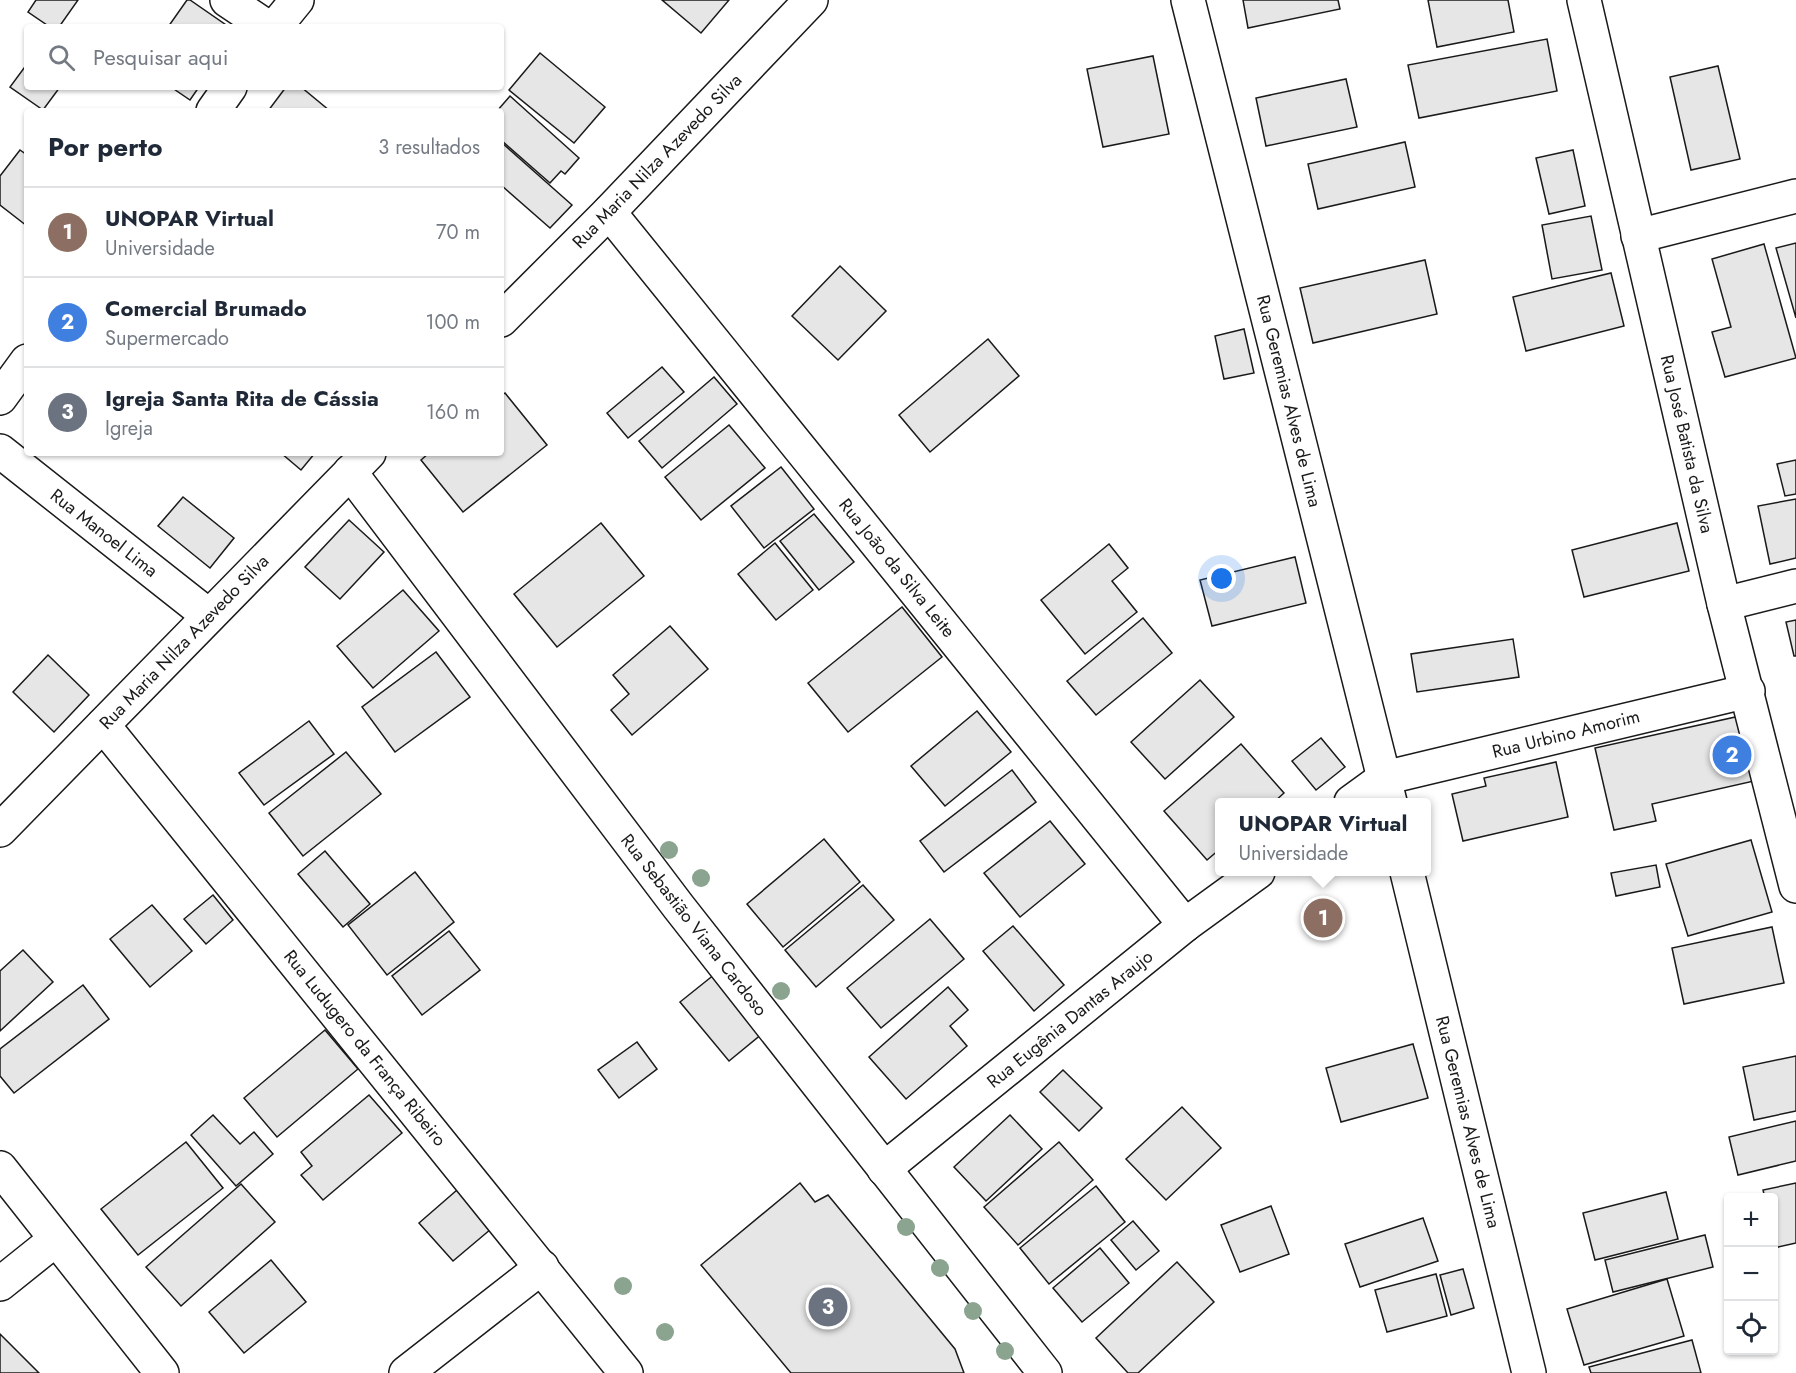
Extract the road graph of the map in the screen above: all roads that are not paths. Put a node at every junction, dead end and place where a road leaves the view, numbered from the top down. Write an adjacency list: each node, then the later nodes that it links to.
1 (227, 0): 6 (street)
2 (297, 0): 7 (street)
3 (811, 0): 11 (street, Rua Maria Nilza Azevedo Silva)
4 (1188, 0): 23 (street, Rua Geremias Alves de Lima)
5 (1584, 0): 12 (street, Rua José Batista da Silva)
6 (263, 24)
7 (277, 24)
8 (228, 90): 9 (street)
9 (215, 108)
10 (1796, 196): 12 (street)
11 (609, 212): 13 (street, Rua Maria Nilza Azevedo Silva); 29 (street, Rua João da Silva Leite)
12 (1638, 236): 19 (street, Rua José Batista da Silva)
13 (504, 317)
14 (24, 365): 15 (street)
15 (0, 398)
16 (0, 451): 20 (street, Rua Manoel Lima)
17 (360, 463): 20 (street, Rua Maria Nilza Azevedo Silva); 31 (street, Rua Sebastião Viana Cardoso)
18 (1796, 586): 19 (street)
19 (1724, 604): 21 (street, Rua José Batista da Silva)
20 (209, 616): 22 (street, Rua Maria Nilza Azevedo Silva)
21 (1748, 691): 23 (street, Rua Urbino Amorim); 28 (street, Rua José Batista da Silva)
22 (104, 725): 25 (street, Rua Maria Nilza Azevedo Silva); 33 (street, Rua Ludugero da França Ribeiro)
23 (1387, 790): 24 (street)
24 (1363, 798)
25 (0, 830)
26 (1252, 876): 29 (street, Rua Eugênia Dantas Araujo)
27 (1408, 876): 39 (street, Rua Geremias Alves de Lima)
28 (1796, 886)
29 (1185, 925): 31 (street, Rua Eugênia Dantas Araujo)
30 (0, 1168): 32 (street)
31 (885, 1170): 38 (street, Rua Sebastião Viana Cardoso)
32 (56, 1240): 34 (street); 35 (street)
33 (542, 1267): 36 (street); 37 (street, Rua Ludugero da França Ribeiro)
34 (0, 1284)
35 (162, 1373)
36 (406, 1373)
37 (626, 1373)
38 (1045, 1373)
39 (1529, 1373)

